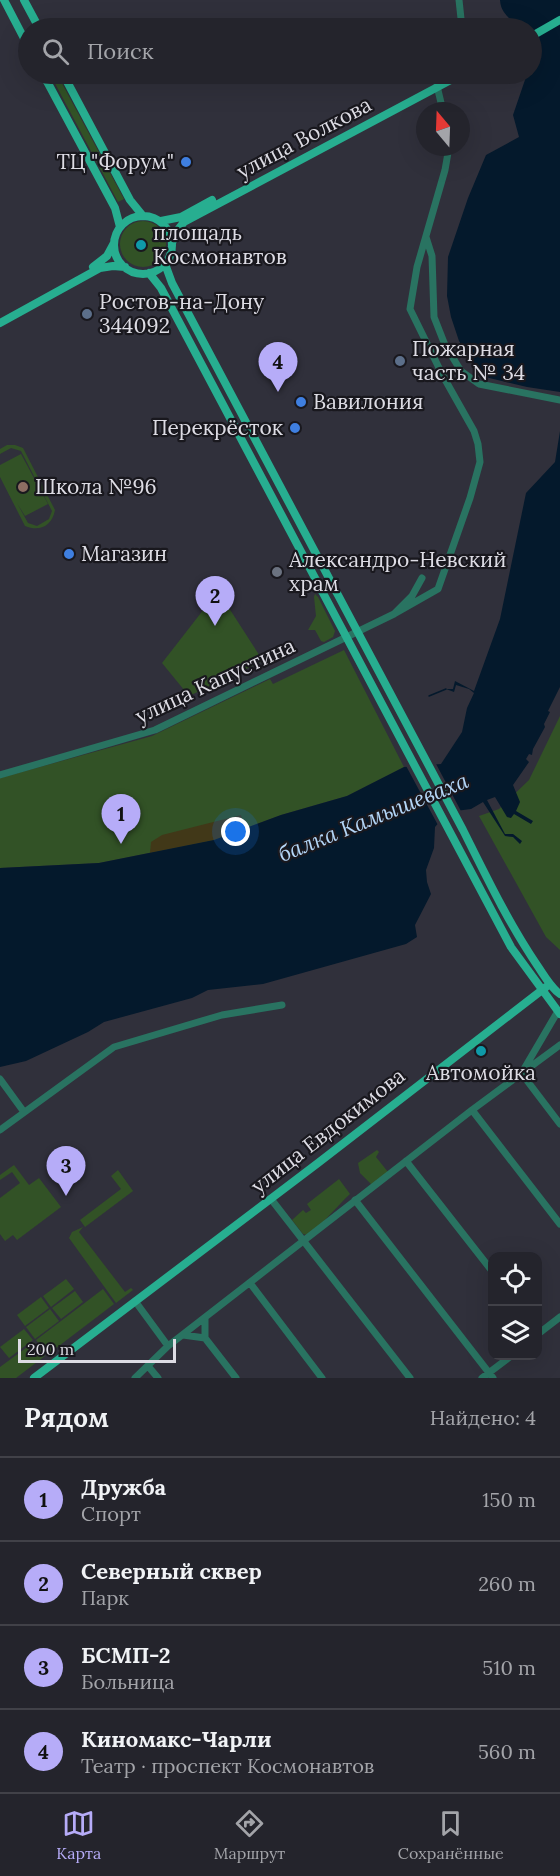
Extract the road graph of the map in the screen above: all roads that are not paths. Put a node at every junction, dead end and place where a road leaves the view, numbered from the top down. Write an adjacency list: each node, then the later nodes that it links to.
1 (4, 0): 9 (main road)
2 (24, 0): 5 (main road)
3 (459, 0): 6 (street)
4 (560, 14): 8 (main road)
5 (34, 18)
6 (461, 18)
7 (560, 20): 10 (main road)
8 (542, 24)
9 (18, 27)
10 (542, 30)
11 (48, 84): 20 (main road)
12 (68, 84): 18 (main road)
13 (431, 84): 19 (main road, улица Волкова)
14 (441, 84): 15 (main road, улица Волкова)
15 (437, 86): 16 (street); 23 (main road, улица Волкова)
16 (441, 102)
17 (447, 156): 21 (street)
18 (143, 216): 19 (main road); 20 (main road)
19 (161, 221): 23 (main road)
20 (120, 227): 22 (main road)
21 (425, 235): 29 (street); 31 (street)
22 (114, 243): 25 (main road); 27 (main road)
23 (172, 243): 24 (main road)
24 (165, 264): 26 (main road); 32 (main road)
25 (125, 267): 26 (main road); 28 (main road)
26 (148, 273): 33 (main road)
27 (0, 318)
28 (0, 323)
29 (560, 400)
30 (422, 579): 31 (street, улица Капустина)
31 (394, 614): 32 (street, улица Капустина)
32 (358, 633): 33 (street, улица Капустина); 35 (main road)
33 (348, 638): 34 (street, улица Капустина); 35 (main road)
34 (0, 775)
35 (550, 988): 37 (main road); 46 (main road, улица Евдокимова)
36 (282, 1005): 42 (street)
37 (559, 1013): 39 (street)
38 (560, 1045): 39 (street)
39 (522, 1074): 41 (street); 43 (street)
40 (0, 1079): 42 (street)
41 (472, 1110): 45 (street); 48 (street)
42 (24, 1112): 44 (street)
43 (560, 1124)
44 (0, 1130)
45 (406, 1161): 47 (street); 50 (street)
46 (271, 1199): 49 (street); 52 (main road, улица Евдокимова)
47 (356, 1200): 49 (street); 61 (street)
48 (560, 1224)
49 (303, 1241): 51 (street); 67 (street)
50 (488, 1266)
51 (250, 1283): 54 (street); 66 (street)
52 (135, 1301): 58 (street); 62 (main road, улица Евдокимова)
53 (560, 1317): 55 (street)
54 (204, 1318): 56 (street); 57 (street)
55 (542, 1329)
56 (183, 1335): 57 (street); 58 (street)
57 (205, 1338): 65 (street)
58 (168, 1346): 60 (street)
59 (507, 1360): 61 (street)
60 (148, 1366): 63 (street); 64 (street)
61 (491, 1375): 68 (street)
62 (34, 1378)
63 (135, 1378)
64 (158, 1378)
65 (236, 1378)
66 (322, 1378)
67 (410, 1378)
68 (482, 1378)

